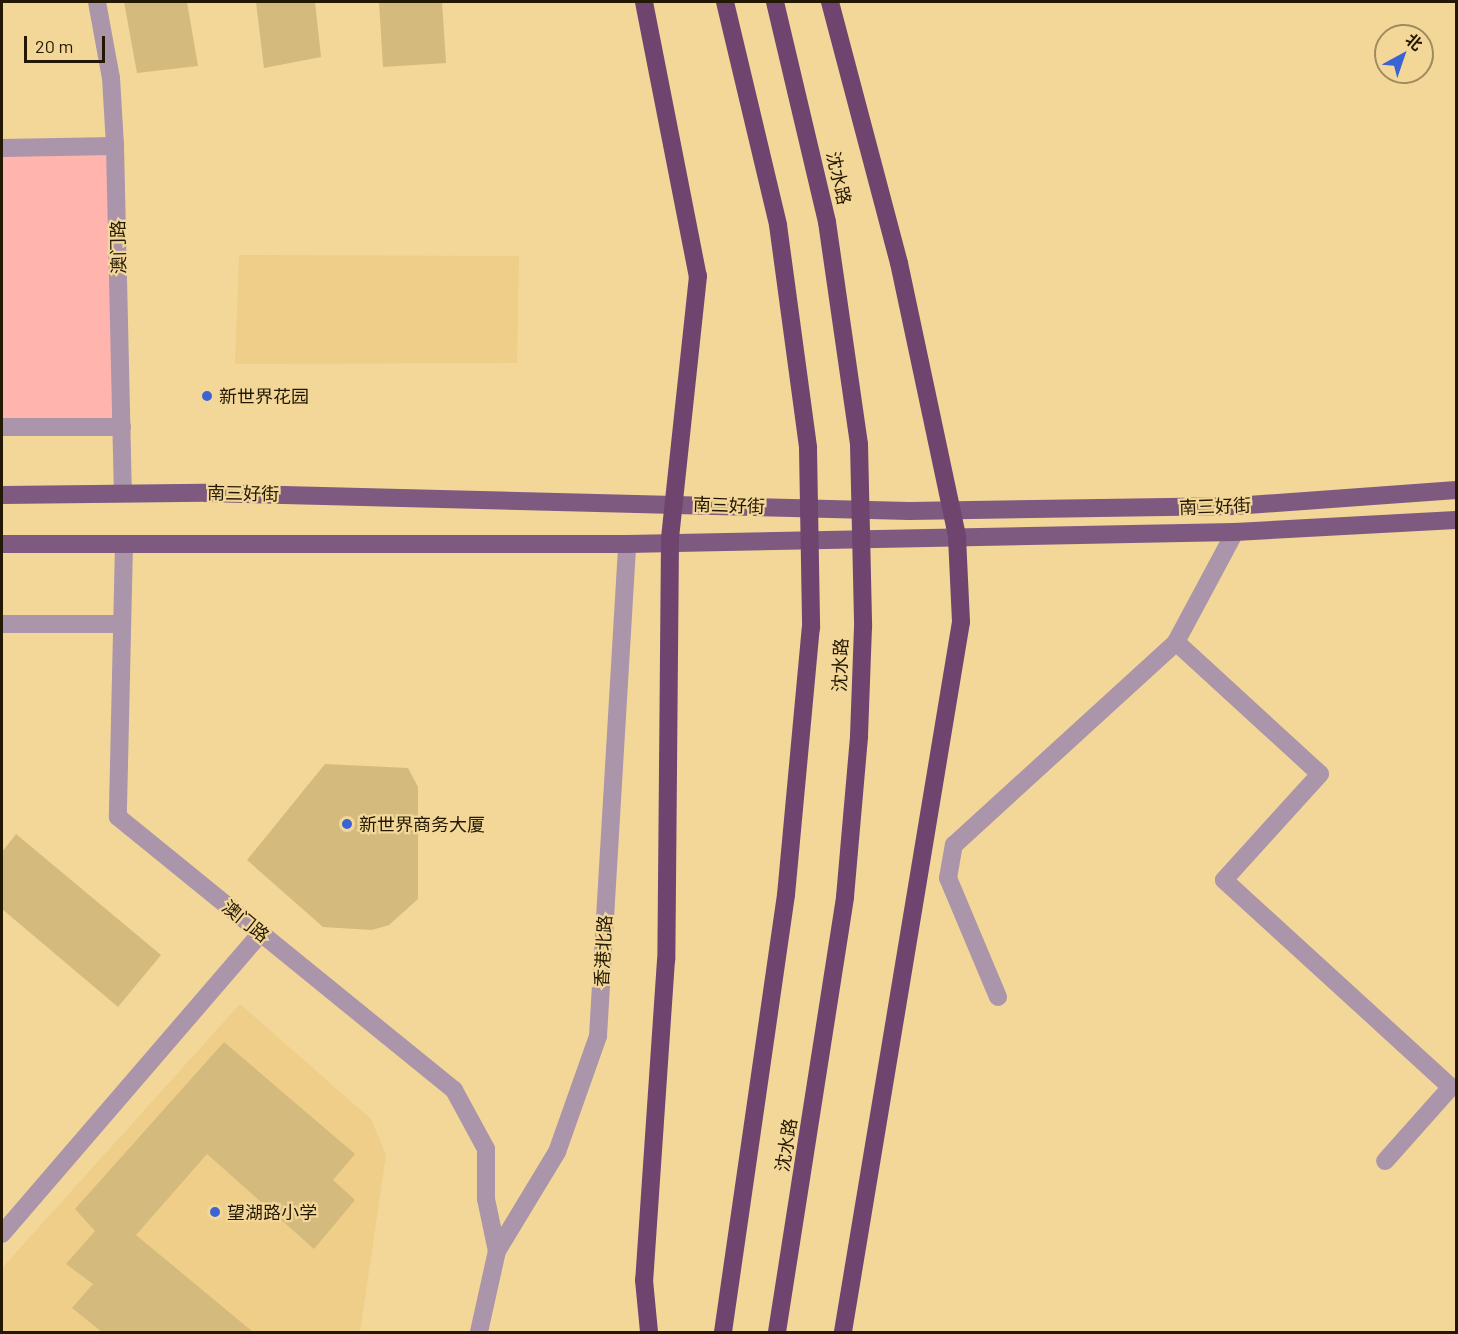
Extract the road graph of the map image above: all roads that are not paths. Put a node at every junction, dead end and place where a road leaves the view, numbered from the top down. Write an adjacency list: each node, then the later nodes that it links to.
1 (97, 2): 6 (street, 澳门路)
2 (644, 2): 13 (highway)
3 (725, 2): 32 (highway, 沈水路, bridge)
4 (775, 2): 33 (highway, 沈水路, bridge)
5 (830, 2): 14 (highway)
6 (116, 146): 7 (street); 9 (street, 澳门路)
7 (2, 148)
8 (2, 427): 9 (street)
9 (122, 427): 11 (street, 澳门路)
10 (1456, 490): 14 (main road, 南三好街)
11 (123, 493): 12 (main road, 南三好街); 13 (main road, 南三好街)
12 (2, 495)
13 (672, 503): 14 (main road, 南三好街); 18 (highway)
14 (951, 511): 17 (highway)
15 (1456, 520): 16 (main road)
16 (1235, 532): 17 (main road); 24 (street)
17 (957, 537): 18 (main road); 34 (highway)
18 (670, 540): 21 (main road); 31 (highway)
19 (2, 544): 20 (main road)
20 (123, 544): 21 (main road); 23 (street, 澳门路)
21 (627, 544): 29 (street, 香港北路)
22 (2, 624): 23 (street)
23 (122, 624): 25 (street, 澳门路)
24 (1176, 642): 26 (street); 27 (street)
25 (261, 933): 28 (street); 29 (street, 澳门路)
26 (998, 997)
27 (1385, 1161)
28 (2, 1234)
29 (497, 1251): 30 (street, 香港北路)
30 (479, 1332)
31 (649, 1332)
32 (723, 1332)
33 (777, 1332)
34 (843, 1332)

